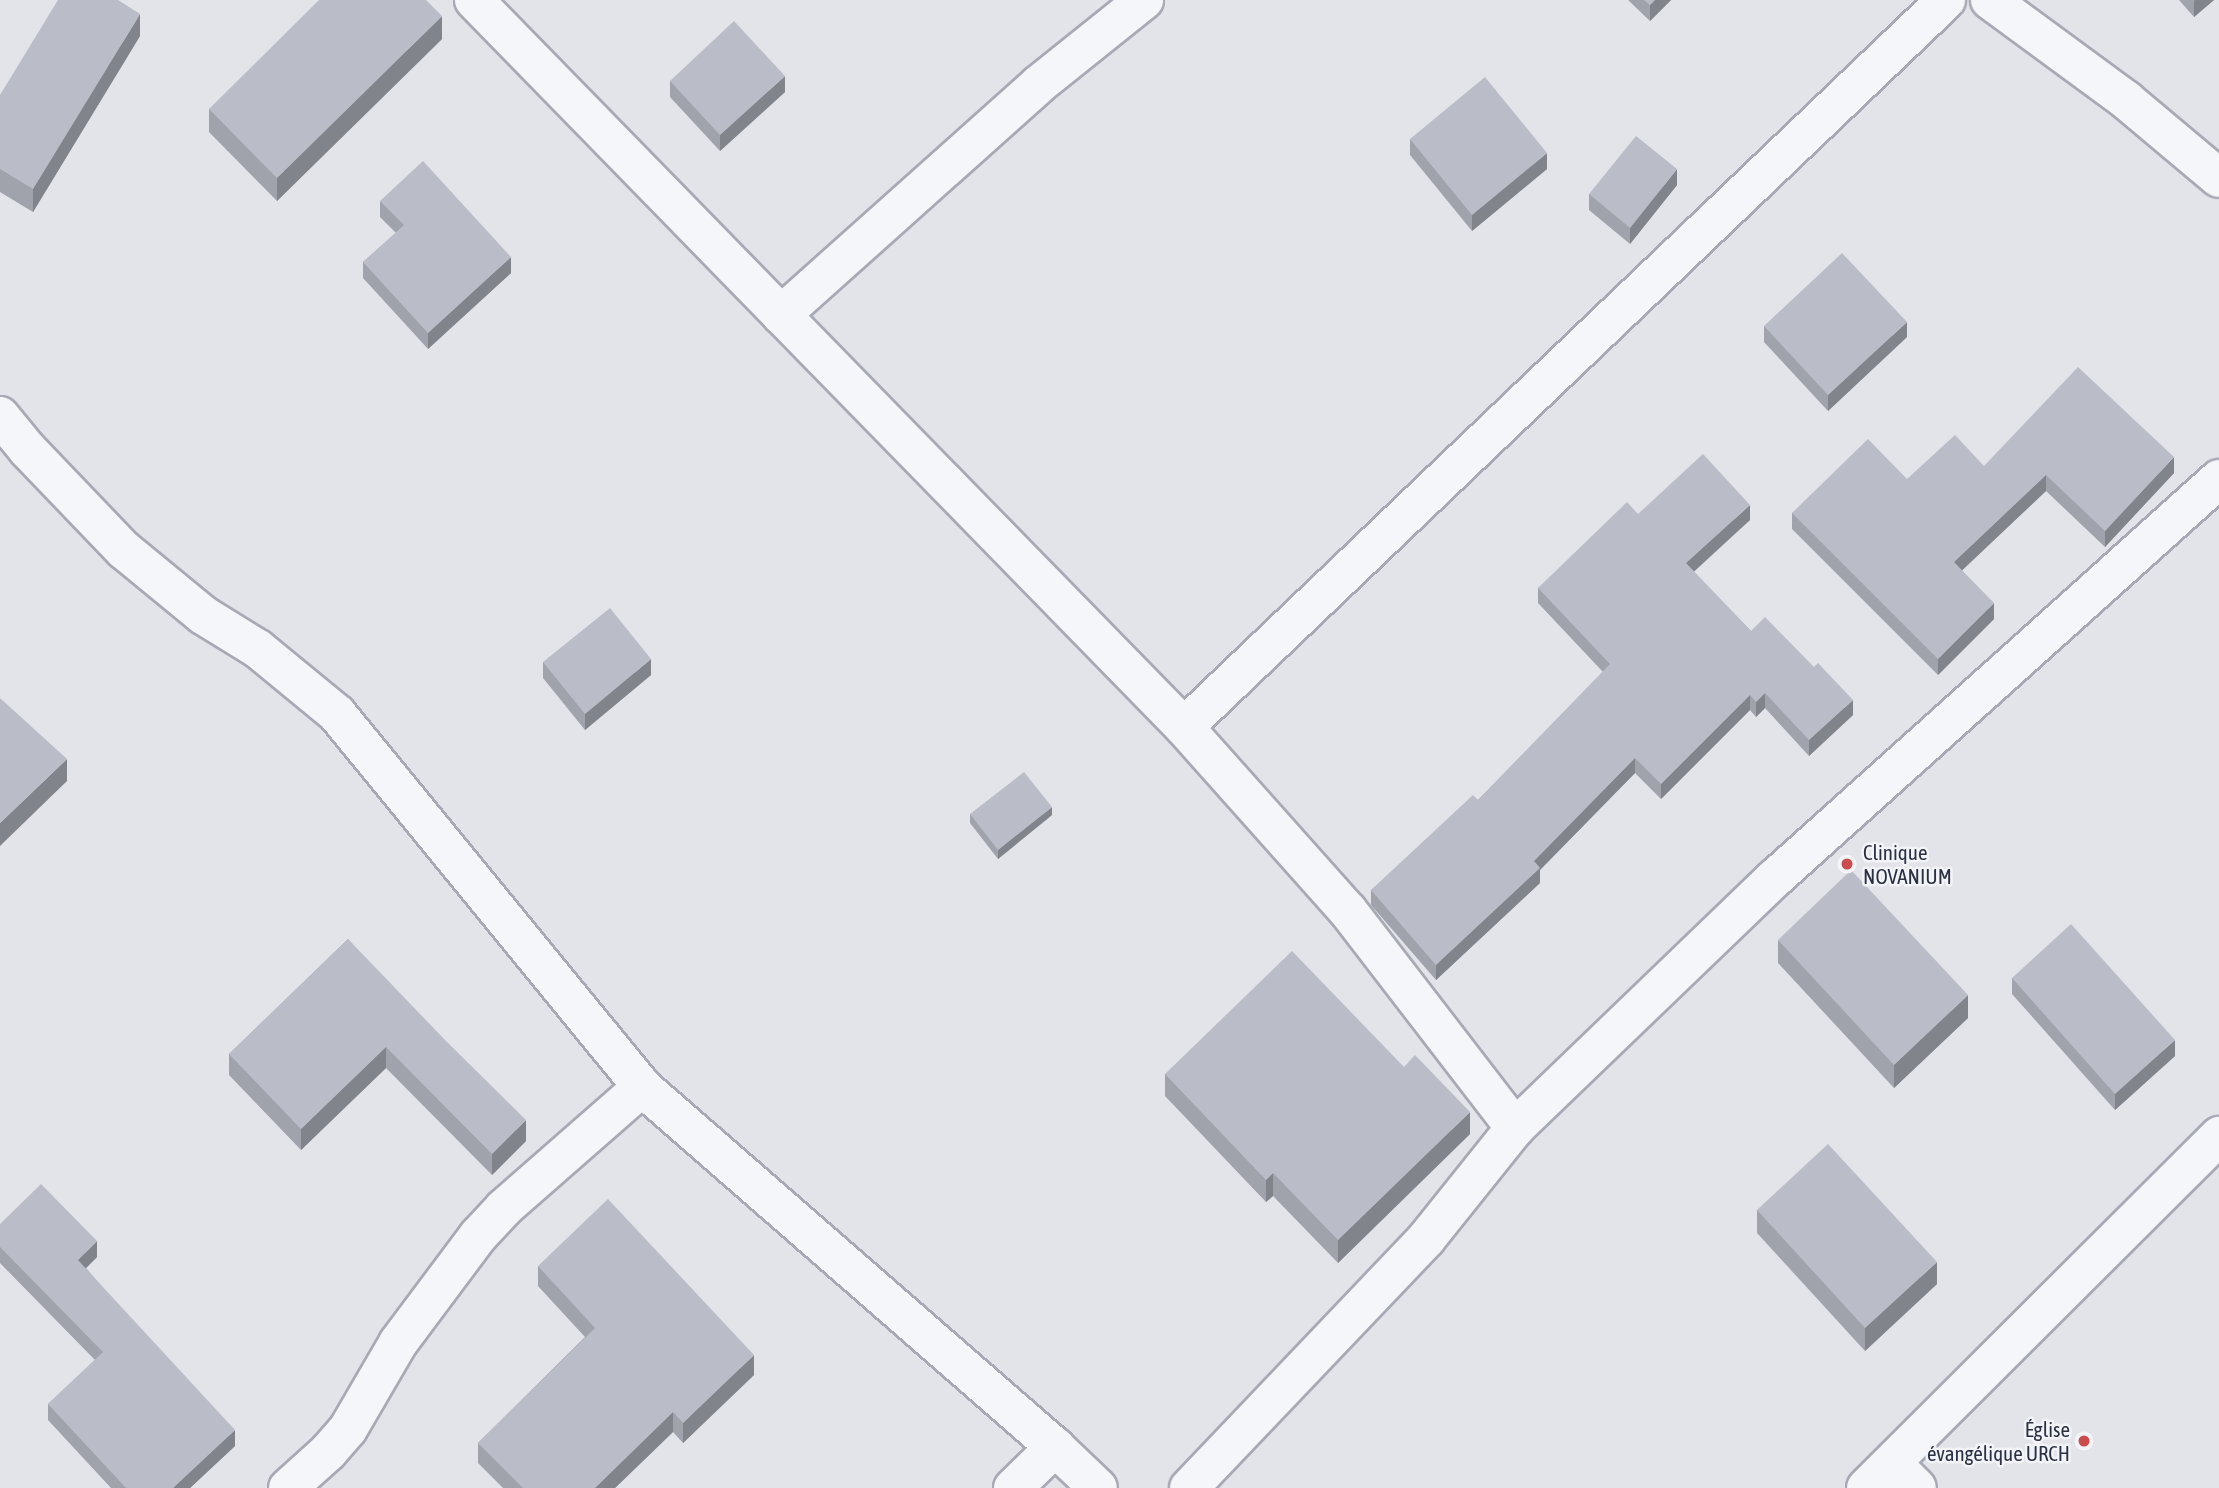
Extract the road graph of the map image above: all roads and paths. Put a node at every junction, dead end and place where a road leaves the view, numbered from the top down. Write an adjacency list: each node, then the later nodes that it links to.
1 (474, 0): 6 (street)
2 (1143, 0): 6 (street)
3 (1946, 0): 9 (street)
4 (1990, 0): 5 (street)
5 (2219, 178)
6 (781, 315): 9 (street)
7 (0, 416): 10 (street)
8 (2219, 479): 11 (street)
9 (1184, 727): 11 (street)
10 (642, 1087): 13 (street); 15 (street)
11 (1515, 1128): 18 (street)
12 (2219, 1136): 14 (street)
13 (1055, 1447): 16 (street); 17 (street)
14 (1892, 1480)
15 (288, 1488)
16 (1013, 1488)
17 (1098, 1488)
18 (1189, 1488)

